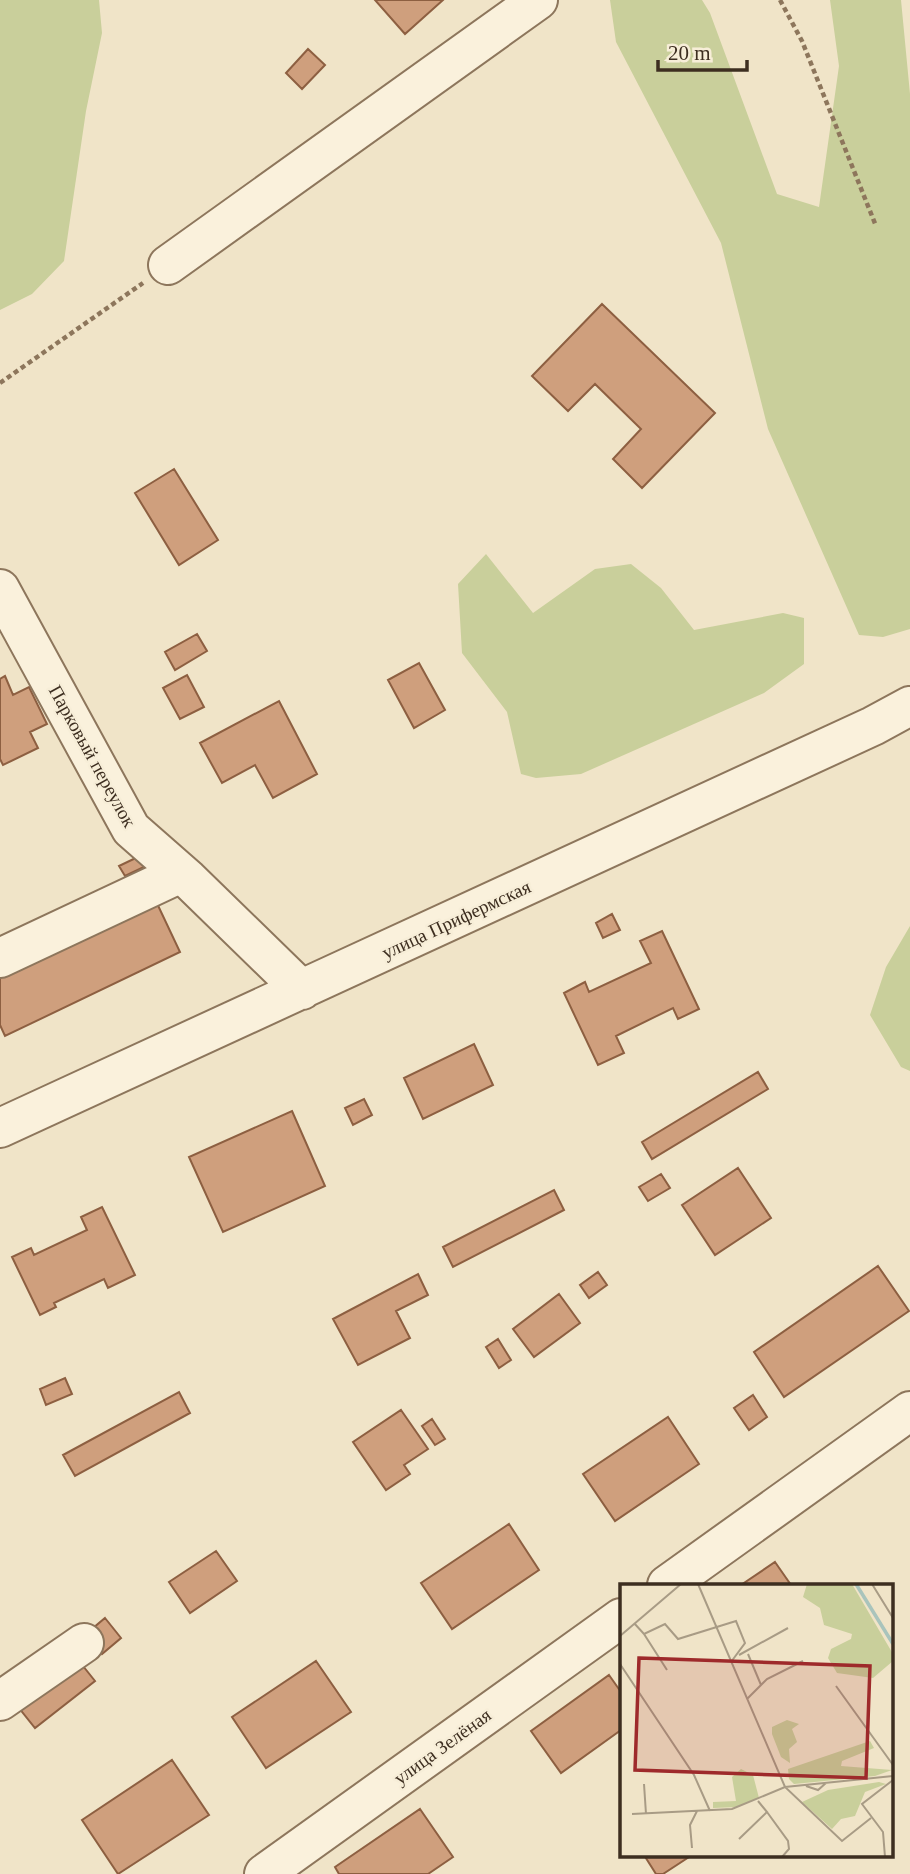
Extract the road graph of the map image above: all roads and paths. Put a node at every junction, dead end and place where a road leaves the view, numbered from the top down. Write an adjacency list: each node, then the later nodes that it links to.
1 (538, 0): 4 (street)
2 (780, 0): 3 (path)
3 (876, 226)
4 (168, 265): 5 (path)
5 (0, 383)
6 (0, 589): 8 (street, Парковый переулок)
7 (910, 706): 10 (street, улица Прифермская)
8 (181, 873): 9 (street); 10 (street, Парковый переулок)
9 (0, 958)
10 (302, 990): 11 (street, улица Прифермская)
11 (1, 1126)
12 (910, 1411): 13 (street)
13 (668, 1584)
14 (620, 1619): 17 (street, улица Зелёная)
15 (84, 1643): 16 (street)
16 (0, 1701)
17 (264, 1874)

